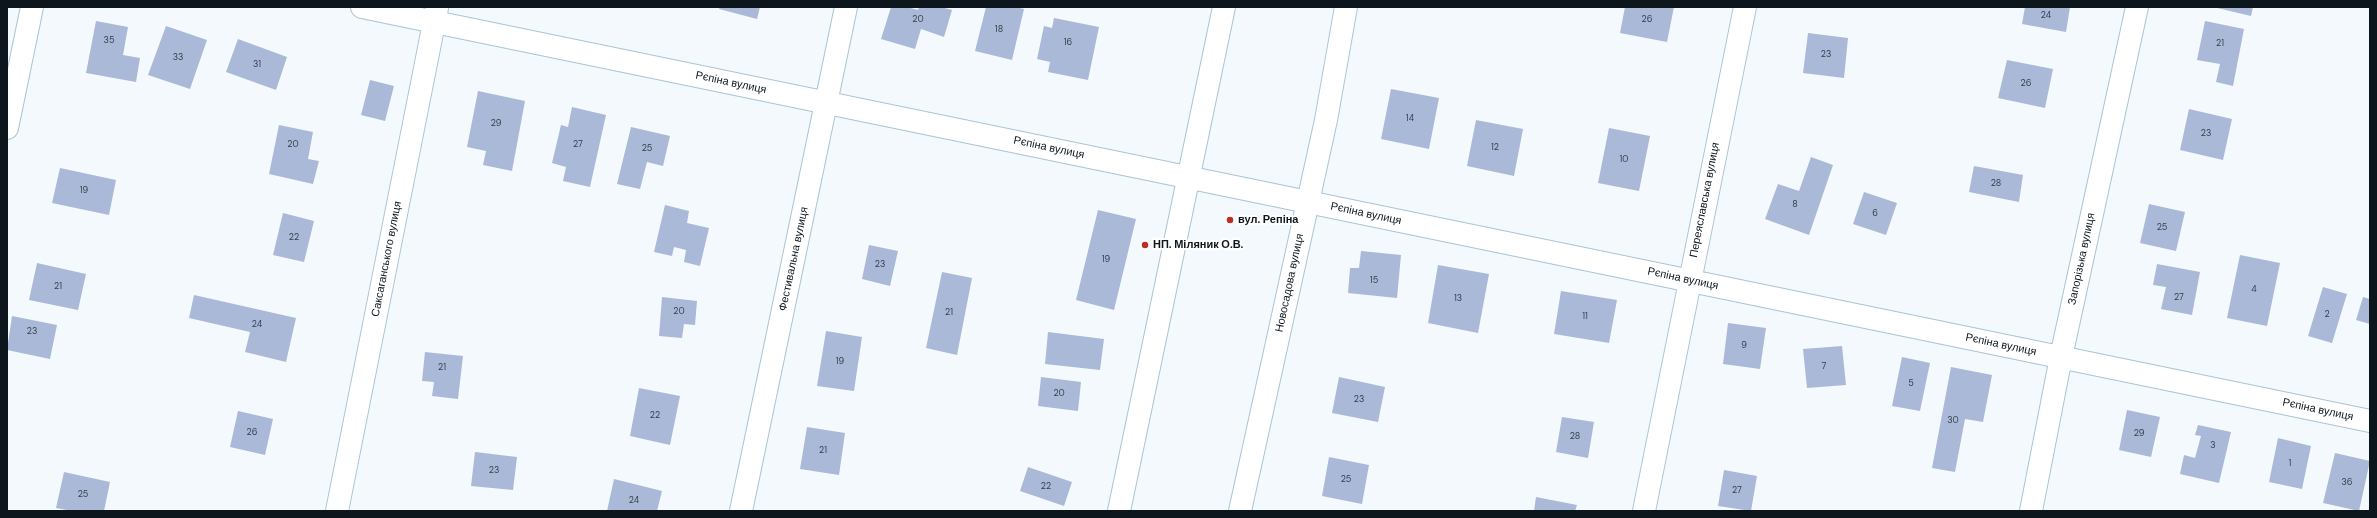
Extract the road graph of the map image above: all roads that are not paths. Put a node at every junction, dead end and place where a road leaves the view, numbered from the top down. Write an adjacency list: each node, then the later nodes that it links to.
1 (32, 7): 10 (street)
2 (362, 7): 8 (street, Рєпіна вулиця)
3 (846, 7): 9 (street, Фестивальна вулиця)
4 (1224, 7): 11 (street)
5 (1346, 7): 12 (street, Новосадова вулиця)
6 (1745, 7): 13 (street, Переяславська вулиця)
7 (2137, 7): 14 (street, Запорізька вулиця)
8 (436, 14): 9 (street, Рєпіна вулиця); 16 (street, Саксаганського вулиця)
9 (826, 103): 11 (street, Рєпіна вулиця); 17 (street, Фестивальна вулиця)
10 (7, 128)
11 (1188, 177): 12 (street, Рєпіна вулиця); 18 (street)
12 (1308, 202): 13 (street, Рєпіна вулиця); 19 (street, Новосадова вулиця)
13 (1689, 280): 14 (street, Рєпіна вулиця); 20 (street, Переяславська вулиця)
14 (2061, 357): 15 (street, Рєпіна вулиця); 21 (street, Запорізька вулиця)
15 (2370, 421)
16 (337, 511)
17 (741, 511)
18 (1119, 511)
19 (1240, 511)
20 (1644, 511)
21 (2031, 511)

